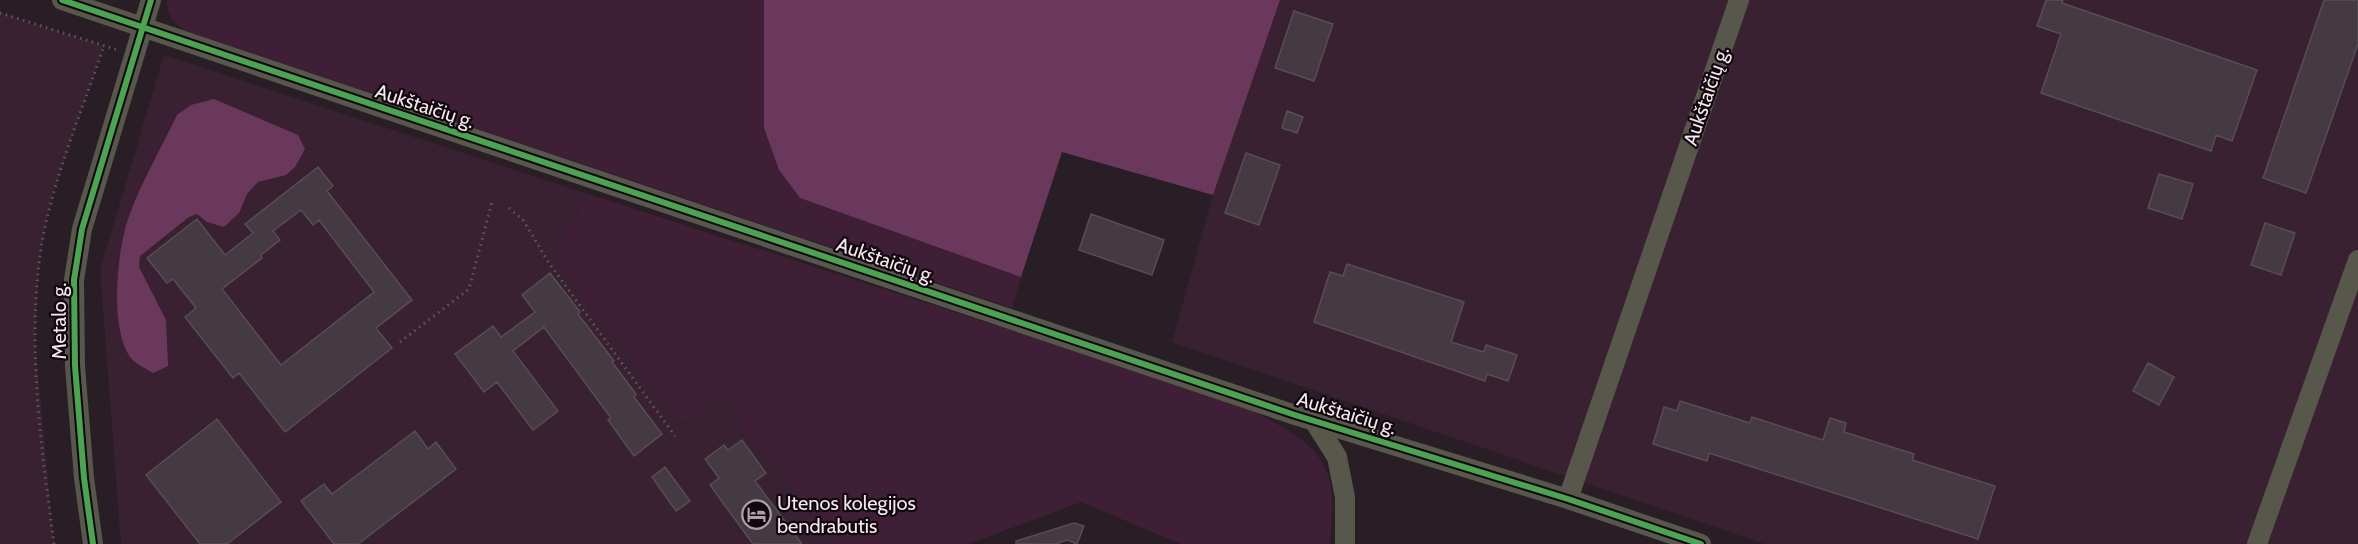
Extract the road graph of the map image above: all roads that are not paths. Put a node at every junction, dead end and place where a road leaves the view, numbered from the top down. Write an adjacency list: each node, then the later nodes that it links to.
1 (62, 0): 4 (street, Aukštaičių g.)
2 (151, 0): 4 (street, Metalo g.)
3 (1739, 0): 7 (street, Aukštaičių g.)
4 (142, 28): 6 (street, Aukštaičių g.); 8 (street, Metalo g.)
5 (2358, 260): 11 (street)
6 (1314, 421): 7 (street, Aukštaičių g.); 9 (street)
7 (1568, 499): 10 (street, Aukštaičių g.)
8 (93, 544)
9 (1345, 544)
10 (1701, 544)
11 (2257, 544)

